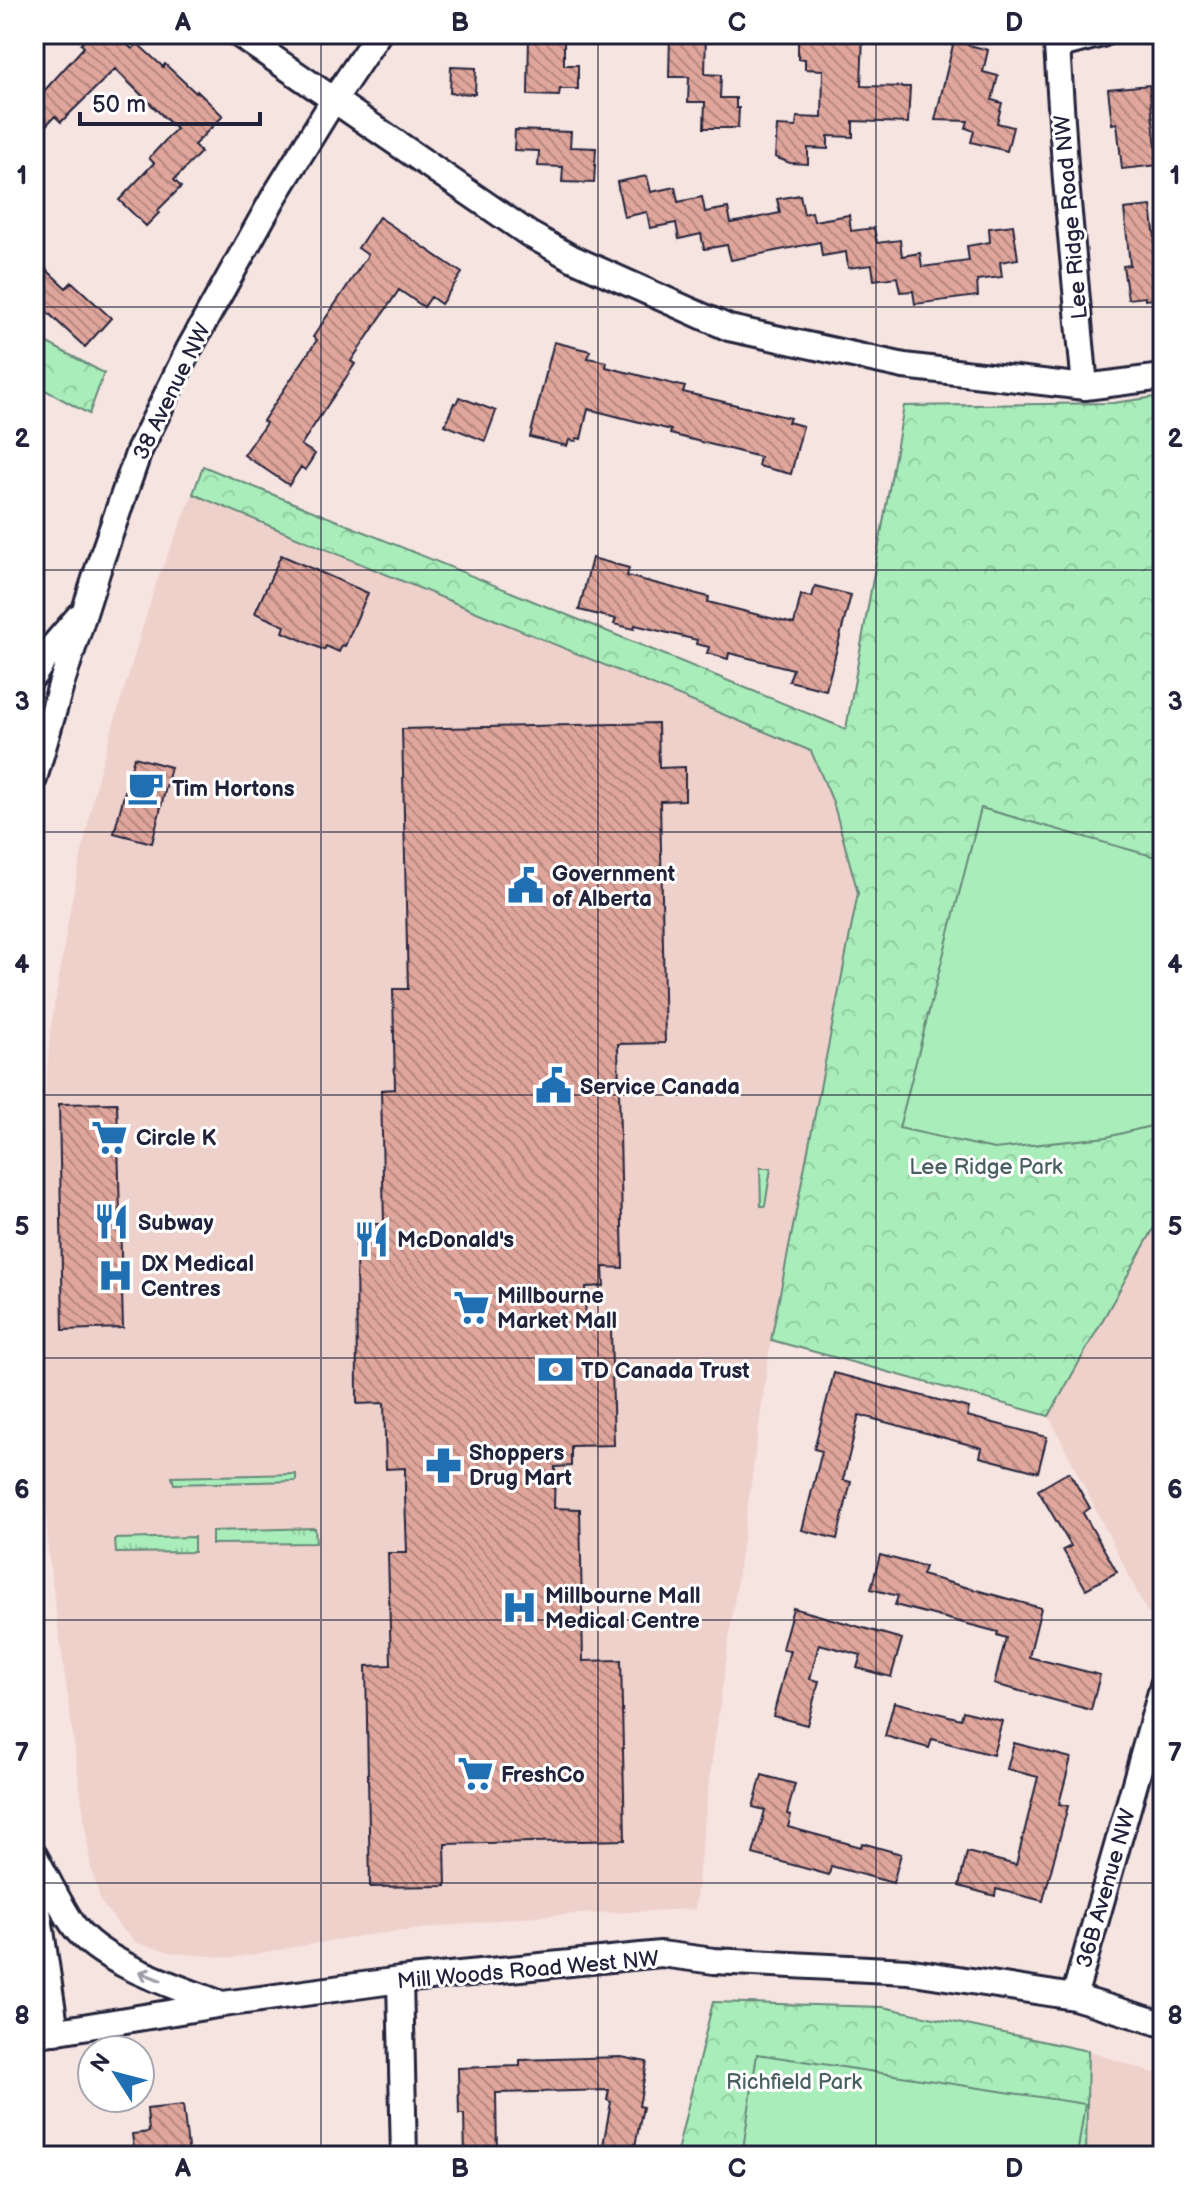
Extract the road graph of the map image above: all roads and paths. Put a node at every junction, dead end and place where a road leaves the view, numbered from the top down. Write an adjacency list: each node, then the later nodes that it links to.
1 (238, 34): 5 (street)
2 (378, 34): 5 (street, 38 Avenue NW)
3 (1102, 34): 4 (street, Lee Ridge Road NW)
4 (1055, 40): 7 (street, Lee Ridge Road NW)
5 (333, 101): 7 (street); 8 (street, 38 Avenue NW)
6 (1163, 377): 7 (street)
7 (1085, 387)
8 (85, 609): 9 (street); 10 (street, 38 Avenue NW)
9 (34, 675)
10 (34, 779)
11 (1163, 1685): 15 (street, 36B Avenue NW)
12 (34, 1855): 16 (street, one-way to 12)
13 (34, 1883): 18 (street)
14 (400, 1980): 15 (street, Mill Woods Road West NW); 16 (street, Mill Woods Road West NW); 19 (street)
15 (1074, 1997): 17 (street, Mill Woods Road West NW)
16 (223, 2004): 18 (street, Mill Woods Road West NW)
17 (1163, 2024)
18 (45, 2033)
19 (404, 2156)

